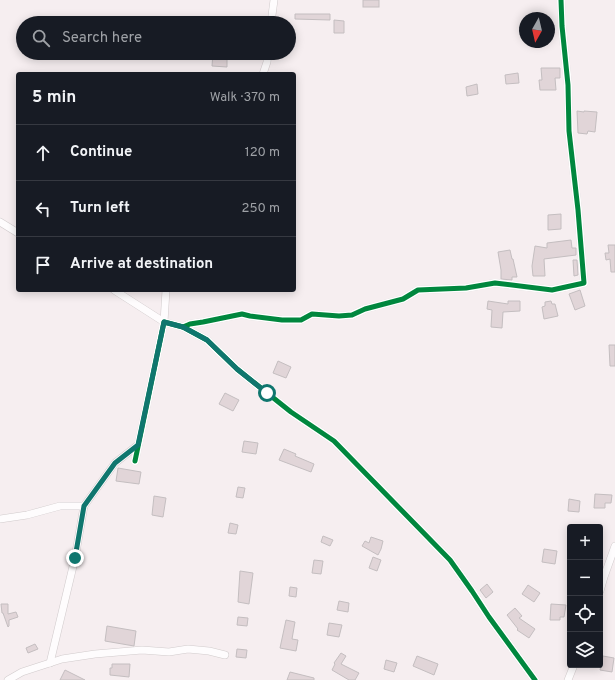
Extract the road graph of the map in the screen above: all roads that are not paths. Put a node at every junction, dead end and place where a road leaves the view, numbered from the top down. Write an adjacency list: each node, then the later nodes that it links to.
1 (274, 0): 3 (street)
2 (561, 0): 11 (street)
3 (272, 16)
4 (267, 60): 5 (street)
5 (264, 72)
6 (0, 222): 7 (street)
7 (16, 232)
8 (117, 292): 10 (street)
9 (166, 292): 10 (street)
10 (164, 322): 11 (street); 12 (street)
11 (183, 327): 22 (street)
12 (138, 445): 13 (street); 14 (street)
13 (135, 461)
14 (84, 506): 15 (street); 19 (street)
15 (0, 520)
16 (615, 546): 17 (street)
17 (603, 580)
18 (225, 655): 19 (street)
19 (50, 662): 21 (street)
20 (573, 668): 23 (street)
21 (8, 680)
22 (535, 680)
23 (568, 680)

